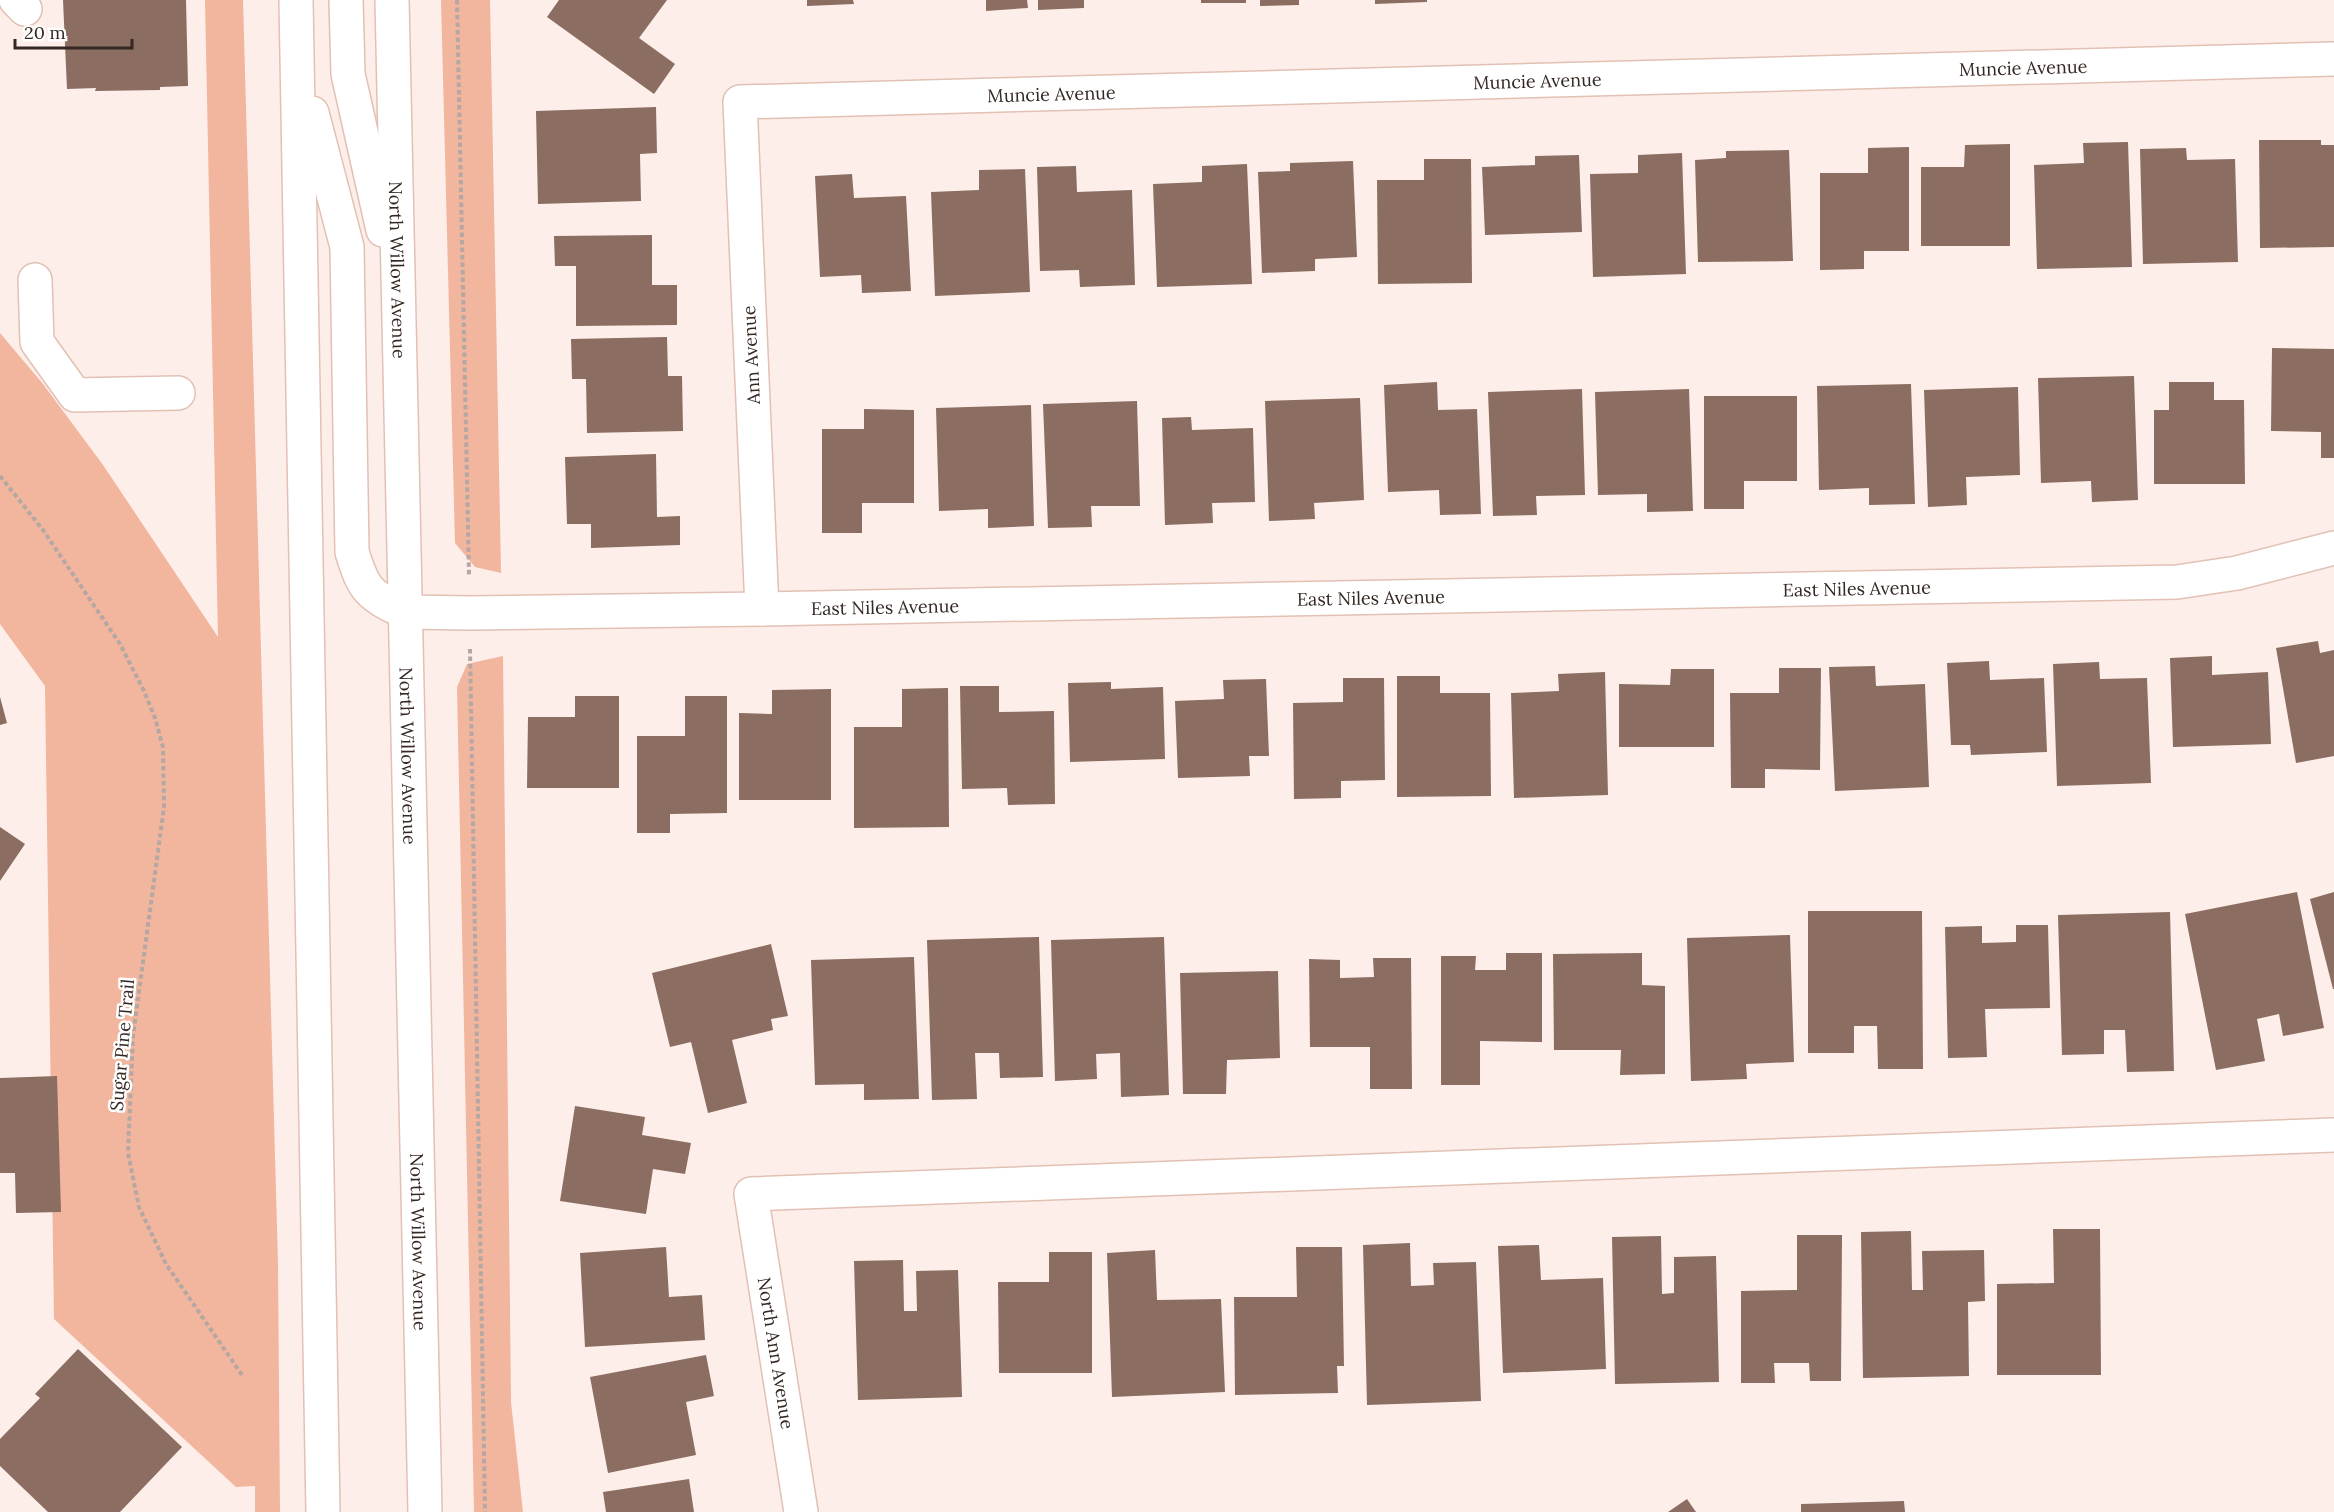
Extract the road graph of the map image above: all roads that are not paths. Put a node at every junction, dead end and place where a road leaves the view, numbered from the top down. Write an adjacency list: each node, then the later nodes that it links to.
1 (16, 0): 2 (street)
2 (25, 0)
3 (296, 0): 7 (street)
4 (346, 0): 10 (street)
5 (393, 0): 10 (street, North Willow Avenue)
6 (2334, 59): 8 (street, Muncie Avenue)
7 (299, 62): 14 (street); 16 (street)
8 (740, 102): 13 (street, Ann Avenue)
9 (35, 280): 11 (street)
10 (398, 300): 14 (street, North Willow Avenue)
11 (178, 393)
12 (2334, 548): 13 (street, East Niles Avenue)
13 (762, 609): 14 (street, East Niles Avenue)
14 (405, 612): 17 (street, North Willow Avenue)
15 (2334, 1135): 18 (street, North Ann Avenue)
16 (323, 1512)
17 (425, 1512)
18 (801, 1512)

